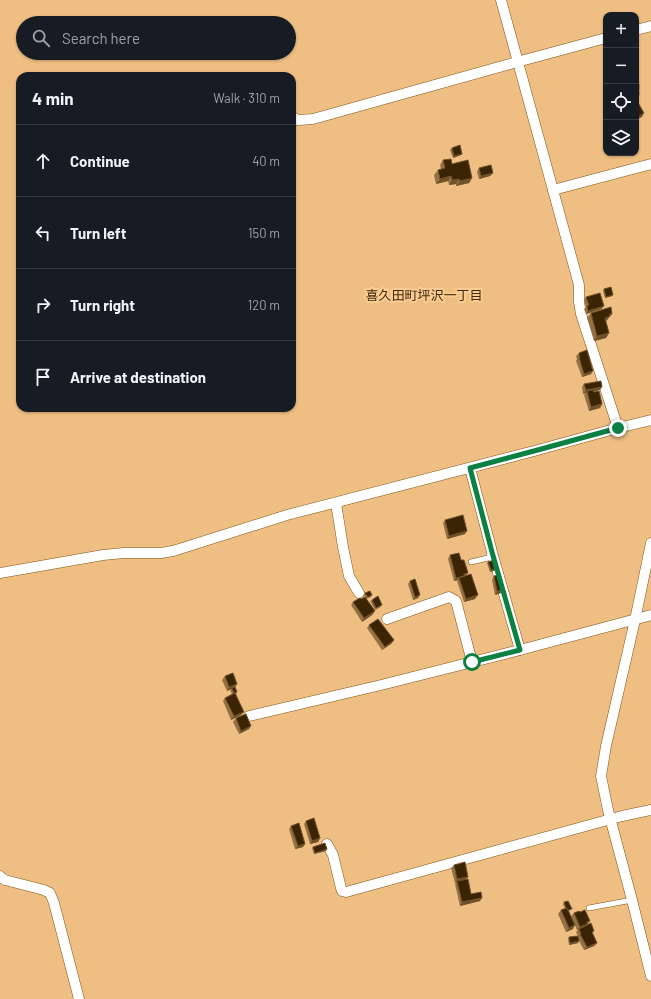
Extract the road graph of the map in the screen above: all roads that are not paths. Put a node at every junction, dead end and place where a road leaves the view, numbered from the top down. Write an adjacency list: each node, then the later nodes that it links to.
1 (500, 0): 5 (street)
2 (651, 26): 3 (street)
3 (639, 29)
4 (603, 39): 5 (street)
5 (517, 62): 6 (street); 8 (street)
6 (296, 119)
7 (651, 164): 8 (street)
8 (553, 190): 10 (street)
9 (651, 420): 10 (street)
10 (618, 428): 11 (street)
11 (470, 468): 12 (street); 14 (street)
12 (336, 503): 16 (street); 17 (street)
13 (651, 543): 20 (street)
14 (492, 552): 15 (lane); 21 (street)
15 (471, 562)
16 (0, 573)
17 (359, 593)
18 (651, 615): 20 (street)
19 (388, 619): 22 (street)
20 (635, 620): 21 (street); 25 (street)
21 (520, 650): 22 (street)
22 (472, 662): 23 (street)
23 (249, 716)
24 (651, 810): 25 (street)
25 (610, 820): 26 (street); 28 (street)
26 (327, 844)
27 (0, 876): 31 (street)
28 (632, 900): 29 (lane); 30 (street)
29 (589, 908)
30 (651, 976)
31 (79, 999)

